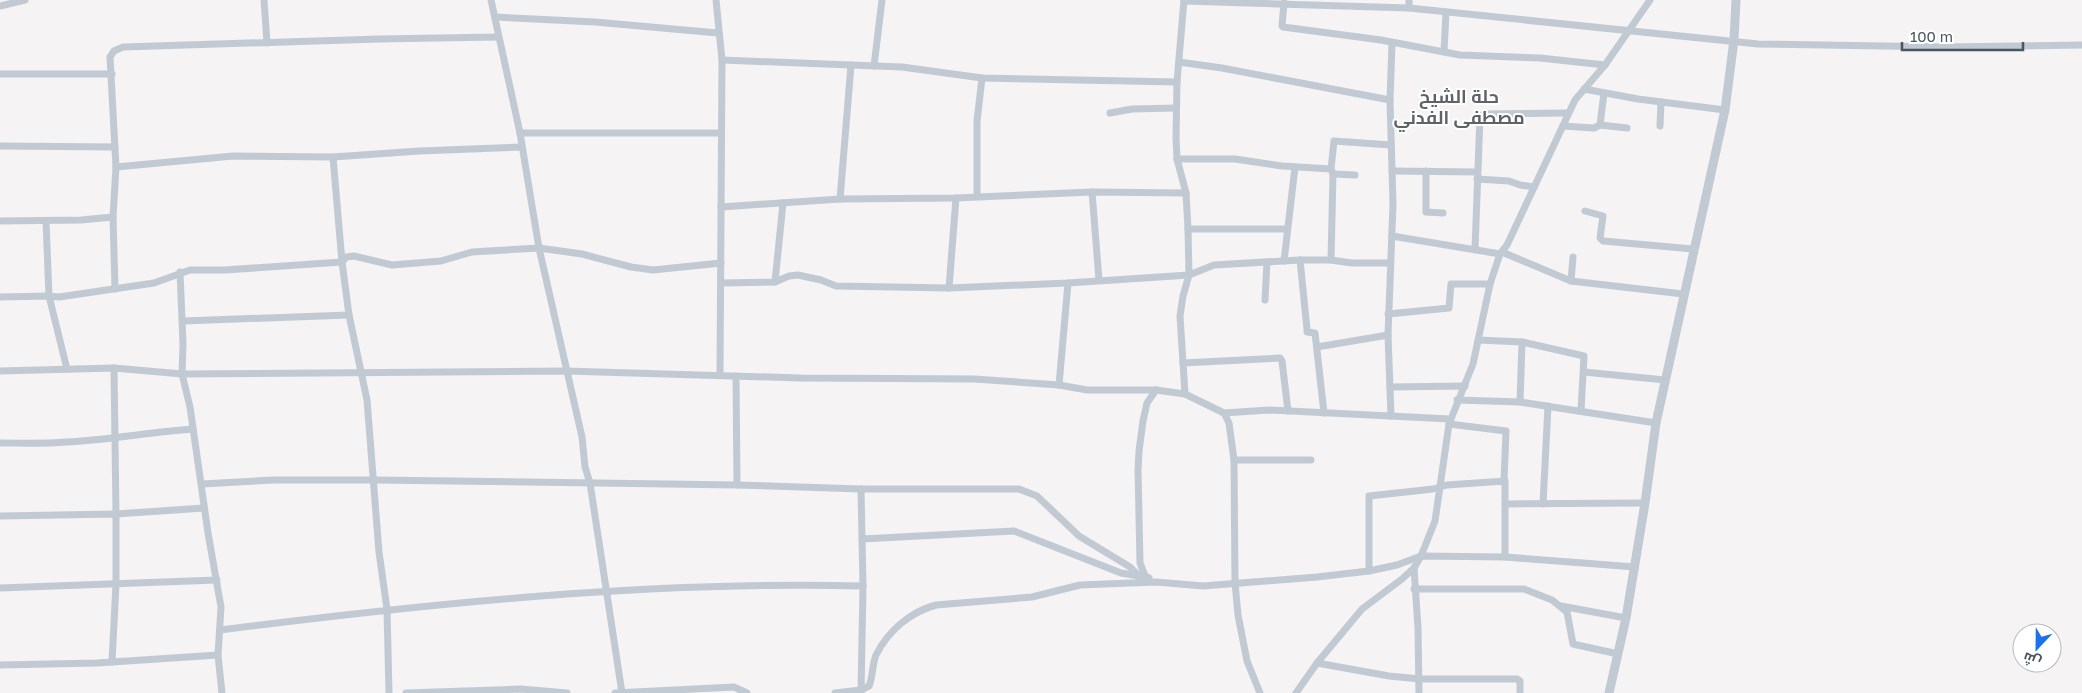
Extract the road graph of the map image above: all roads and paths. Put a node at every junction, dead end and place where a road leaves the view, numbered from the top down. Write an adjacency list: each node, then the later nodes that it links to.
1 (25, 0): 12 (street)
2 (264, 0): 20 (street)
3 (491, 0): 15 (street)
4 (716, 0): 17 (street)
5 (882, 0): 28 (street)
6 (1184, 0): 11 (street); 25 (street)
7 (1409, 0): 13 (street)
8 (1650, 0): 16 (street)
9 (1736, 0): 19 (street)
10 (1293, 2): 11 (street); 13 (street)
11 (1284, 3): 21 (street)
12 (0, 6)
13 (1409, 8): 14 (street)
14 (1446, 12): 16 (street); 23 (street)
15 (495, 17): 17 (street); 18 (street)
16 (1630, 30): 19 (street); 27 (street)
17 (718, 34): 24 (street)
18 (498, 37): 20 (street); 46 (street)
19 (1734, 40): 22 (street); 38 (street)
20 (268, 43): 30 (street)
21 (1392, 43): 23 (street); 35 (street)
22 (2082, 45)
23 (1444, 52): 27 (street)
24 (722, 60): 26 (street); 45 (street)
25 (1179, 62): 32 (street); 35 (street)
26 (851, 65): 28 (street); 65 (street)
27 (1605, 65): 33 (street)
28 (874, 66): 31 (street)
29 (0, 74): 30 (street)
30 (112, 74): 49 (street)
31 (982, 78): 32 (street); 63 (street)
32 (1177, 82): 37 (street)
33 (1584, 90): 34 (street); 40 (street)
34 (1604, 94): 36 (street); 41 (street)
35 (1390, 100): 47 (street)
36 (1661, 102): 38 (street); 43 (street)
37 (1176, 108): 39 (street); 52 (street)
38 (1725, 110): 78 (street)
39 (1110, 113)
40 (1568, 113): 42 (street); 59 (street)
41 (1600, 125): 42 (street); 44 (street)
42 (1563, 126): 60 (street)
43 (1660, 126)
44 (1627, 128)
45 (721, 133): 46 (street); 67 (street)
46 (520, 134): 50 (street)
47 (1391, 144): 55 (street); 56 (street)
48 (0, 146): 49 (street)
49 (115, 147): 53 (street)
50 (522, 147): 51 (street); 76 (street)
51 (333, 156): 53 (street); 84 (street)
52 (1177, 160): 54 (street); 62 (street)
53 (116, 167): 70 (street)
54 (1296, 167): 55 (street); 74 (street)
55 (1332, 171): 58 (street); 82 (street)
56 (1392, 171): 57 (street); 75 (street)
57 (1426, 171): 59 (street); 69 (street)
58 (1355, 175)
59 (1477, 176): 60 (street); 77 (street)
60 (1534, 187): 79 (street)
61 (1092, 192): 62 (street); 63 (street); 90 (street)
62 (1186, 193): 73 (street)
63 (977, 196): 64 (street)
64 (956, 198): 65 (street); 97 (street)
65 (840, 200): 66 (street)
66 (783, 203): 67 (street); 92 (street)
67 (721, 207): 86 (street)
68 (1585, 211): 78 (street)
69 (1443, 214)
70 (113, 217): 72 (street); 96 (street)
71 (0, 221): 72 (street)
72 (46, 221): 99 (street)
73 (1188, 229): 74 (street); 89 (street)
74 (1287, 230): 83 (street)
75 (1392, 236): 77 (street); 87 (street)
76 (538, 248): 84 (street); 86 (street); 113 (street)
77 (1475, 249): 79 (street)
78 (1693, 249): 98 (street)
79 (1501, 253): 91 (street); 95 (street)
80 (1573, 258): 91 (street)
81 (1300, 260): 82 (street); 83 (street); 108 (street)
82 (1331, 260): 87 (street)
83 (1284, 261): 85 (street)
84 (342, 262): 88 (street); 103 (street)
85 (1267, 262): 89 (street); 101 (street)
86 (721, 263): 93 (street)
87 (1390, 263): 102 (street)
88 (180, 272): 96 (street); 104 (street)
89 (1189, 276): 90 (street); 109 (street)
90 (1100, 280): 94 (street)
91 (1571, 281): 98 (street)
92 (775, 282): 93 (street); 97 (street)
93 (721, 283): 117 (street)
94 (1068, 283): 97 (street); 120 (street)
95 (1490, 284): 102 (street); 106 (street)
96 (115, 288): 99 (street)
97 (949, 288)
98 (1683, 294): 119 (street)
99 (49, 296): 100 (street); 111 (street)
100 (0, 297)
101 (1265, 300)
102 (1388, 314): 105 (street)
103 (349, 315): 104 (street); 115 (street)
104 (183, 321): 116 (street)
105 (1388, 335): 108 (street); 122 (street)
106 (1478, 340): 107 (street); 121 (street)
107 (1522, 342): 114 (street); 126 (street)
108 (1317, 348): 131 (street)
109 (1183, 363): 124 (street); 129 (street)
110 (114, 368): 111 (street); 116 (street); 136 (street)
111 (67, 370): 112 (street)
112 (0, 371)
113 (566, 371): 115 (street); 117 (street); 142 (street)
114 (1584, 372): 119 (street); 128 (street)
115 (361, 373): 116 (street); 140 (street)
116 (182, 374): 135 (street)
117 (720, 375): 118 (street)
118 (736, 376): 120 (street); 144 (street)
119 (1665, 380): 134 (street)
120 (1058, 385): 123 (street)
121 (1465, 386): 122 (street); 125 (street)
122 (1390, 387): 132 (street)
123 (1156, 390): 124 (street); 159 (street)
124 (1185, 394): 130 (street)
125 (1457, 400): 126 (street); 133 (street)
126 (1520, 402): 127 (street)
127 (1548, 406): 128 (street); 148 (street)
128 (1582, 411): 134 (street)
129 (1288, 412): 130 (street); 131 (street)
130 (1224, 413): 138 (street)
131 (1324, 413): 132 (street)
132 (1391, 416): 133 (street)
133 (1450, 422): 141 (street); 145 (street)
134 (1656, 423): 149 (street)
135 (193, 429): 136 (street); 143 (street)
136 (115, 438): 137 (street); 151 (street)
137 (0, 443)
138 (1234, 460): 139 (street); 163 (street)
139 (1311, 460)
140 (375, 480): 142 (street); 143 (street); 169 (street)
141 (1504, 481): 145 (street); 147 (street)
142 (590, 483): 144 (street); 167 (street)
143 (202, 484): 150 (street)
144 (736, 485): 146 (street)
145 (1440, 486): 154 (street); 158 (street)
146 (860, 489): 153 (street); 159 (street)
147 (1505, 504): 148 (street); 155 (street)
148 (1543, 504): 149 (street)
149 (1645, 504): 157 (street)
150 (204, 508): 151 (street); 160 (street)
151 (116, 514): 152 (street); 162 (street)
152 (0, 516)
153 (862, 539): 159 (street); 164 (street)
154 (1421, 556): 155 (street); 156 (street); 158 (street)
155 (1505, 557): 157 (street)
156 (1414, 568): 166 (street); 175 (street)
157 (1635, 568): 170 (street)
158 (1369, 571): 163 (street)
159 (1142, 576): 161 (street)
160 (217, 580): 162 (street); 171 (street)
161 (1156, 582): 163 (street); 178 (street)
162 (116, 584): 165 (street); 174 (street)
163 (1235, 584): 186 (street)
164 (862, 586): 167 (street); 178 (street)
165 (0, 588)
166 (1414, 588): 168 (street); 177 (street)
167 (605, 592): 169 (street); 183 (street)
168 (1561, 606): 170 (street); 172 (street)
169 (386, 609): 171 (street); 180 (street)
170 (1626, 618): 172 (street)
171 (220, 630): 173 (street)
172 (1618, 654): 190 (street)
173 (218, 655): 174 (street); 179 (street)
174 (112, 662): 176 (street)
175 (1317, 663): 177 (street); 187 (street)
176 (0, 664)
177 (1420, 679): 188 (street); 189 (street)
178 (861, 692): 185 (street)
179 (222, 693)
180 (389, 693)
181 (406, 693): 182 (street)
182 (567, 693)
183 (620, 693): 184 (street)
184 (747, 693)
185 (835, 693)
186 (1260, 693)
187 (1296, 693)
188 (1419, 693)
189 (1520, 693)
190 (1609, 693)

